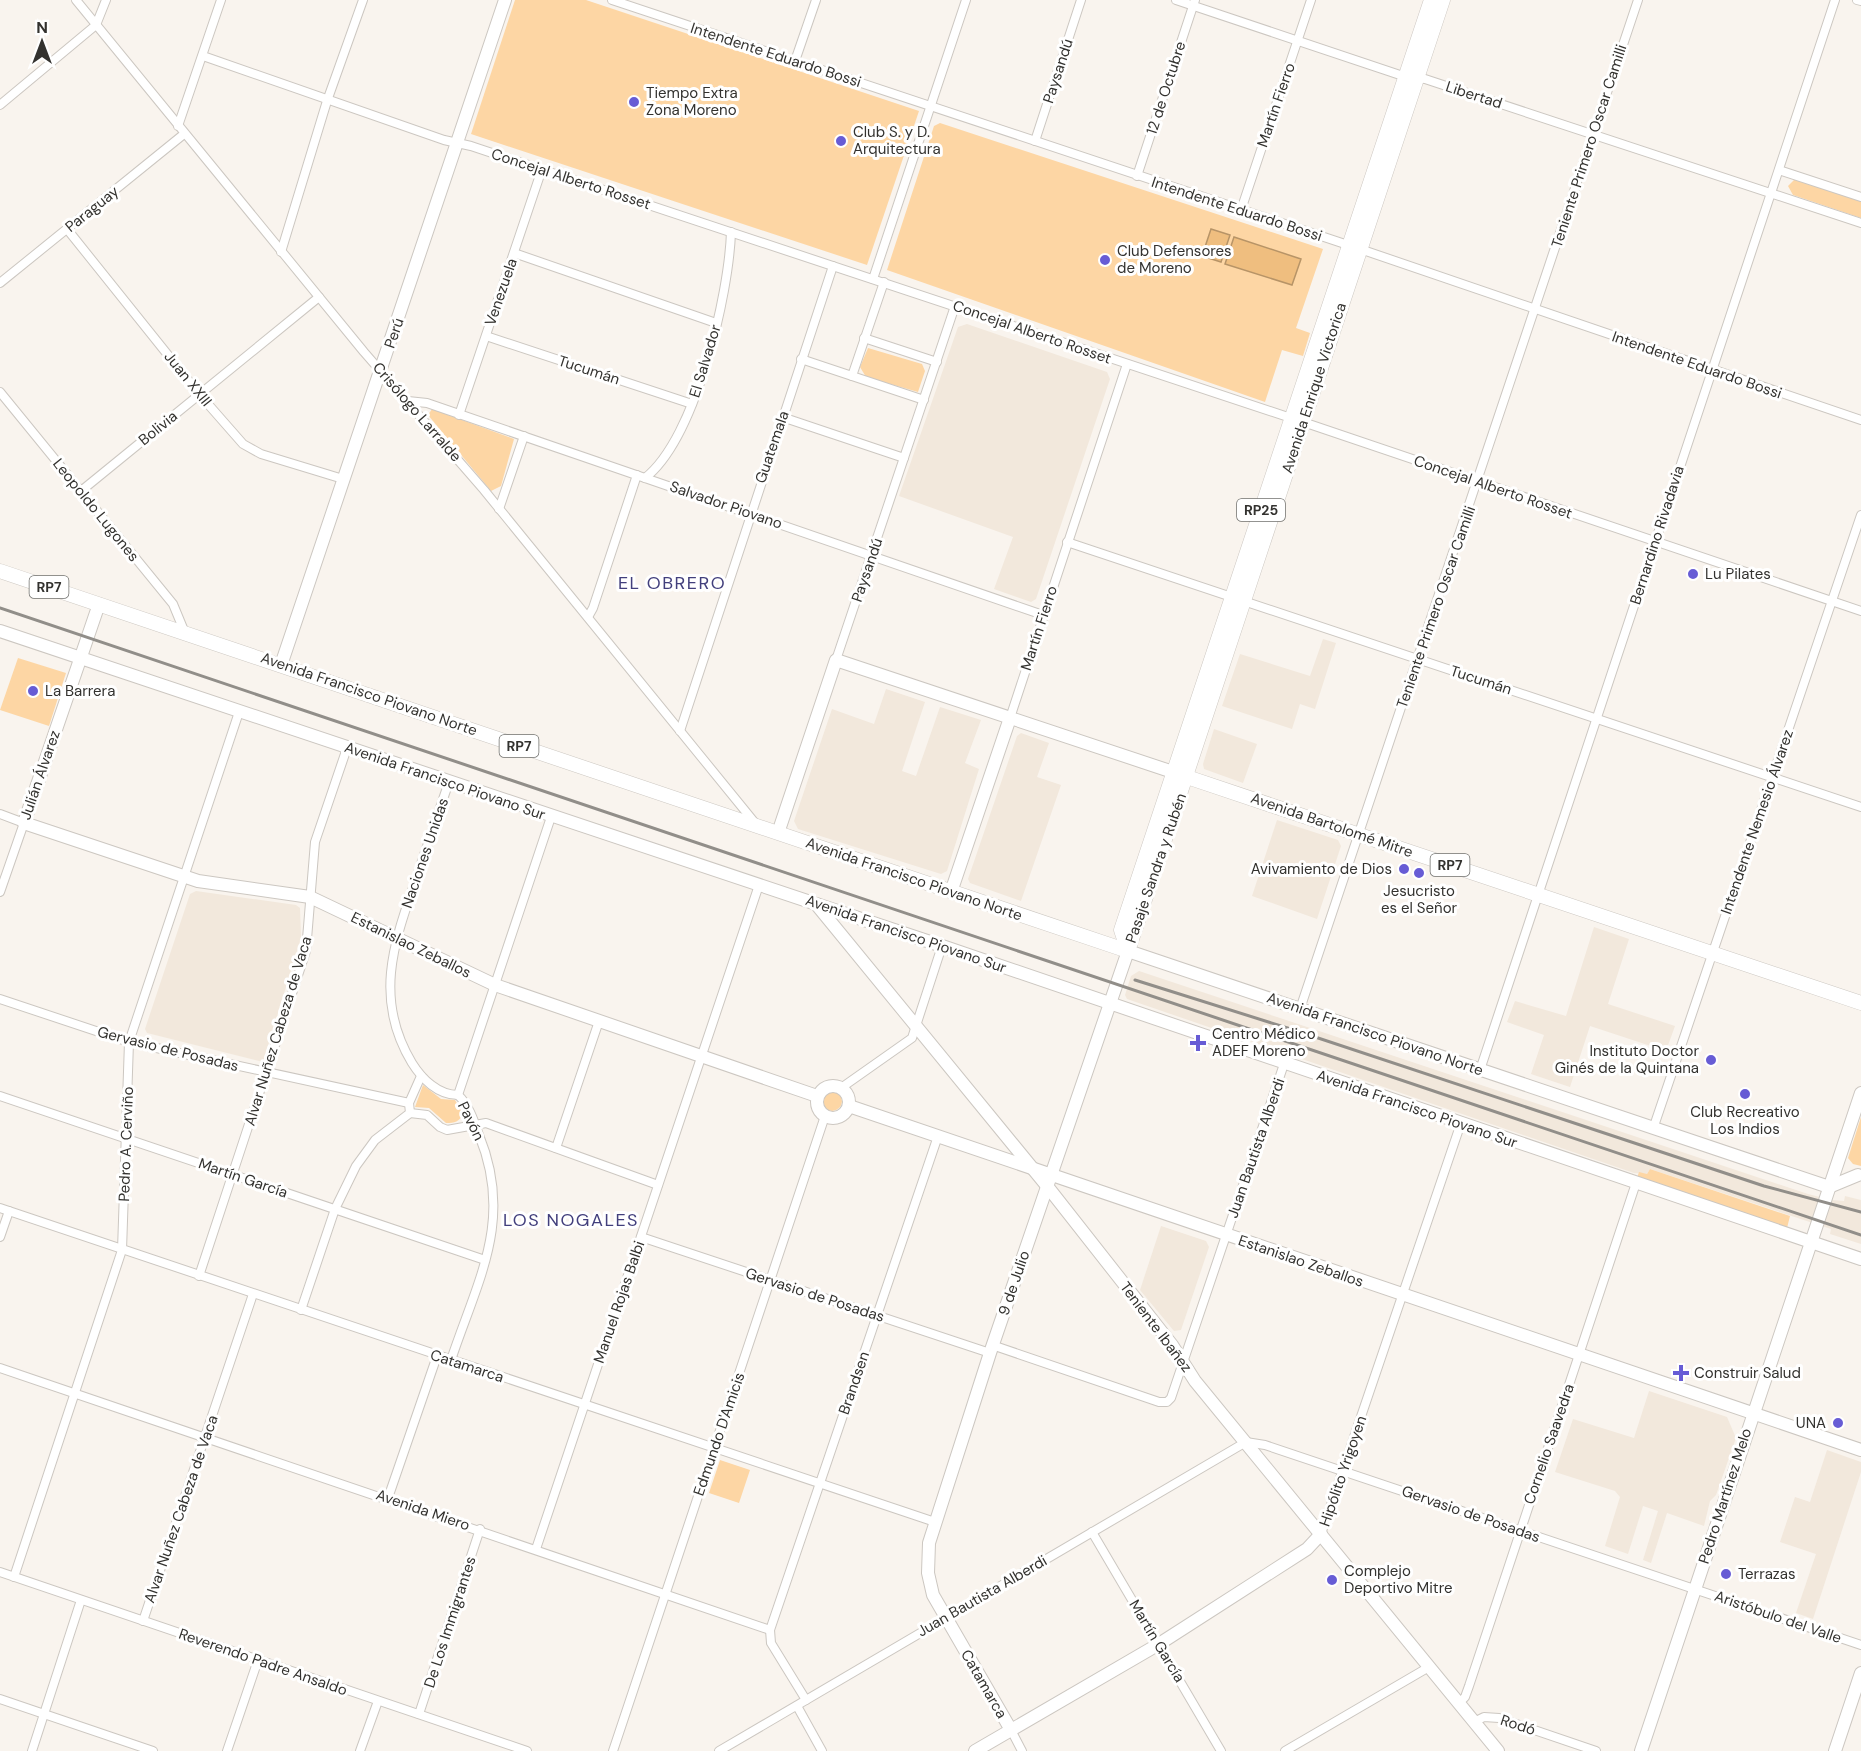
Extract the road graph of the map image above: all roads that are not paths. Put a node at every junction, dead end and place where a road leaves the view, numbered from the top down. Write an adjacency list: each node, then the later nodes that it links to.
1 (76, 0): 18 (street, Crisólogo Larralde)
2 (106, 0): 18 (street)
3 (221, 0): 20 (street)
4 (363, 0): 23 (street)
5 (505, 0): 30 (street, Perú)
6 (612, 0): 16 (street, Intendente Eduardo Bossi)
7 (816, 0): 21 (street)
8 (966, 0): 25 (street)
9 (1081, 0): 29 (street, Paysandú)
10 (1176, 0): 17 (street, Libertad)
11 (1311, 0): 19 (street, Martín Fierro)
12 (1431, 0): 22 (main road, Avenida Enrique Victorica / RP25)
13 (1443, 0): 22 (main road, Avenida Enrique Victorica / RP25)
14 (1638, 0): 27 (street, Teniente Primero Oscar Camilli)
15 (1835, 0): 32 (street, Bernardino Rivadavia)
16 (625, 2): 21 (street, Intendente Eduardo Bossi)
17 (1194, 3): 19 (street, Libertad); 33 (street, 12 de Octubre)
18 (96, 24): 24 (street); 26 (street, Crisólogo Larralde)
19 (1298, 41): 22 (street, Libertad); 36 (street, Martín Fierro)
20 (203, 56): 23 (street, Concejal Alberto Rosset); 26 (street)
21 (795, 61): 25 (street, Intendente Eduardo Bossi)
22 (1412, 77): 27 (street, Libertad); 40 (main road, Avenida Enrique Victorica / RP25)
23 (327, 101): 30 (street, Concejal Alberto Rosset); 41 (street)
24 (0, 105)
25 (930, 106): 29 (street, Intendente Eduardo Bossi); 44 (street)
26 (178, 126): 28 (street, Crisólogo Larralde)
27 (1593, 133): 34 (street, Libertad); 49 (street, Teniente Primero Oscar Camilli)
28 (184, 134): 38 (street, Paraguay); 41 (street, Crisólogo Larralde)
29 (1035, 141): 33 (street, Intendente Eduardo Bossi)
30 (458, 144): 31 (street, Concejal Alberto Rosset); 56 (street, Perú)
31 (542, 169): 39 (street, Concejal Alberto Rosset); 42 (street, Venezuela)
32 (1779, 170): 34 (street, Bernardino Rivadavia); 35 (street)
33 (1137, 176): 36 (street, Intendente Eduardo Bossi)
34 (1771, 193): 37 (street, Libertad); 57 (street, Bernardino Rivadavia)
35 (1861, 197)
36 (1241, 210): 40 (street, Intendente Eduardo Bossi)
37 (1861, 223)
38 (67, 229): 46 (street, Paraguay); 60 (street, Juan XXIII)
39 (731, 232): 43 (street, Concejal Alberto Rosset); 50 (street, El Salvador)
40 (1355, 247): 49 (street, Intendente Eduardo Bossi); 67 (main road, Avenida Enrique Victorica / RP25)
41 (281, 252): 47 (street, Crisólogo Larralde)
42 (514, 253): 50 (street); 51 (street, Venezuela)
43 (833, 266): 44 (street, Concejal Alberto Rosset); 53 (street, Guatemala)
44 (873, 279): 45 (street, Concejal Alberto Rosset)
45 (884, 282): 48 (street, Concejal Alberto Rosset); 52 (street)
46 (0, 283)
47 (319, 297): 56 (street, Crisólogo Larralde); 60 (street, Bolivia)
48 (955, 306): 54 (street, Paysandú); 55 (street, Concejal Alberto Rosset)
49 (1535, 310): 57 (street, Intendente Eduardo Bossi); 72 (street, Teniente Primero Oscar Camilli)
50 (716, 323): 63 (street, El Salvador)
51 (486, 336): 63 (street, Tucumán); 64 (street, Venezuela)
52 (864, 338): 54 (street); 58 (street)
53 (801, 359): 58 (street); 65 (street, Guatemala)
54 (937, 362): 61 (street, Paysandú)
55 (1127, 364): 67 (street, Concejal Alberto Rosset); 77 (street, Martín Fierro)
56 (382, 370): 62 (street, Crisólogo Larralde); 71 (street, Perú)
57 (1712, 370): 66 (street, Intendente Eduardo Bossi); 78 (street, Bernardino Rivadavia)
58 (852, 376): 61 (street)
59 (0, 392): 73 (street, Leopoldo Lugones)
60 (200, 395): 71 (street, Juan XXIII); 73 (street, Bolivia)
61 (924, 400): 69 (street, Paysandú)
62 (408, 401): 64 (street, Salvador Piovano); 74 (street, Crisólogo Larralde)
63 (692, 404): 70 (street, El Salvador)
64 (459, 415): 68 (street, Salvador Piovano)
65 (782, 417): 69 (street); 75 (street, Guatemala)
66 (1861, 420)
67 (1298, 421): 72 (street, Concejal Alberto Rosset); 81 (main road, Avenida Enrique Victorica / RP25)
68 (524, 436): 70 (street, Salvador Piovano); 74 (street)
69 (904, 458): 79 (street, Paysandú)
70 (641, 476): 75 (street, Salvador Piovano); 86 (street, El Salvador)
71 (343, 479): 92 (street, Perú)
72 (1477, 483): 78 (street, Concejal Alberto Rosset); 90 (street, Teniente Primero Oscar Camilli)
73 (81, 491): 88 (street, Leopoldo Lugones)
74 (500, 509): 86 (street, Crisólogo Larralde)
75 (750, 513): 79 (street, Salvador Piovano); 96 (street, Guatemala)
76 (1861, 515): 82 (street, Intendente Nemesio Álvarez)
77 (1067, 542): 81 (street, Tucumán); 85 (street, Martín Fierro)
78 (1655, 542): 82 (street, Concejal Alberto Rosset); 95 (street, Bernardino Rivadavia)
79 (871, 556): 85 (street, Salvador Piovano); 91 (street, Paysandú)
80 (0, 571): 83 (main road, Avenida Francisco Piovano Norte / RP7)
81 (1237, 600): 90 (street, Tucumán); 98 (main road, Avenida Enrique Victorica / RP25); 99 (main road, Avenida Enrique Victorica / RP25)
82 (1832, 602): 84 (street, Concejal Alberto Rosset); 100 (street, Intendente Nemesio Álvarez)
83 (99, 604): 88 (main road, Avenida Francisco Piovano Norte / RP7); 89 (street, Julián Álvarez)
84 (1861, 611)
85 (1043, 615): 94 (street, Martín Fierro)
86 (588, 617): 96 (street, Crisólogo Larralde)
87 (0, 631): 89 (street, Avenida Francisco Piovano Sur)
88 (185, 633): 92 (main road, Avenida Francisco Piovano Norte / RP7)
89 (80, 657): 93 (street, Avenida Francisco Piovano Sur); 105 (street, Julián Álvarez)
90 (1418, 659): 95 (street, Tucumán); 108 (street, Teniente Primero Oscar Camilli)
91 (836, 660): 94 (street, Avenida Bartolomé Mitre); 107 (street, Paysandú)
92 (281, 665): 106 (main road, Avenida Francisco Piovano Norte / RP7)
93 (239, 712): 97 (street, Avenida Francisco Piovano Sur); 109 (street, Pedro A. Cerviño)
94 (1010, 718): 98 (street, Avenida Bartolomé Mitre); 112 (street, Martín Fierro)
95 (1596, 719): 100 (street, Tucumán); 113 (street, Bernardino Rivadavia)
96 (680, 731): 106 (street, Crisólogo Larralde)
97 (347, 748): 101 (street, Avenida Francisco Piovano Sur); 114 (street, Alvar Nuñez Cabeza de Vaca)
98 (1173, 772): 99 (main road, Avenida Bartolomé Mitre / RP7); 118 (main road, Pasaje Sandra y Rubén)
99 (1187, 777): 108 (main road, Avenida Bartolomé Mitre / RP7); 118 (main road, Pasaje Sandra y Rubén)
100 (1772, 777): 102 (street, Tucumán); 119 (street, Intendente Nemesio Álvarez)
101 (449, 782): 104 (street, Avenida Francisco Piovano Sur); 116 (street, Naciones Unidas)
102 (1861, 807)
103 (0, 814): 105 (street, Estanislao Zeballos)
104 (551, 817): 110 (street, Avenida Francisco Piovano Sur); 120 (street, Pavón)
105 (24, 823): 109 (street, Estanislao Zeballos); 111 (street, Julián Álvarez)
106 (758, 826): 107 (main road, Avenida Francisco Piovano Norte / RP7)
107 (778, 833): 112 (main road, Avenida Francisco Piovano Norte / RP7)
108 (1360, 835): 113 (main road, Avenida Bartolomé Mitre / RP7); 124 (street, Teniente Primero Oscar Camilli)
109 (185, 877): 114 (street, Estanislao Zeballos); 127 (street, Pedro A. Cerviño)
110 (759, 885): 115 (street, Avenida Francisco Piovano Sur); 128 (street, Manuel Rojas Balbi)
111 (0, 892)
112 (951, 892): 118 (main road, Avenida Francisco Piovano Norte / RP7)
113 (1540, 895): 119 (main road, Avenida Bartolomé Mitre / RP7); 130 (street, Bernardino Rivadavia)
114 (310, 897): 116 (street, Estanislao Zeballos); 131 (street, Alvar Nuñez Cabeza de Vaca)
115 (815, 903): 117 (street, Avenida Francisco Piovano Sur); 126 (street, Teniente Ibañez)
116 (396, 937): 120 (street, Estanislao Zeballos); 132 (street, Naciones Unidas)
117 (942, 946): 122 (street, Avenida Francisco Piovano Sur); 126 (street)
118 (1128, 951): 122 (street, 9 de Julio); 124 (street, Avenida Francisco Piovano Norte)
119 (1713, 954): 123 (main road, Avenida Bartolomé Mitre / RP7); 144 (street, Intendente Nemesio Álvarez)
120 (495, 985): 125 (street, Estanislao Zeballos); 135 (street, Pavón)
121 (0, 999): 127 (street, Gervasio de Posadas)
122 (1110, 1003): 129 (street, Avenida Francisco Piovano Sur); 150 (street, 9 de Julio)
123 (1861, 1003)
124 (1300, 1009): 130 (street, Avenida Francisco Piovano Norte)
125 (599, 1021): 128 (street, Estanislao Zeballos); 147 (street)
126 (917, 1028): 133 (street); 149 (street, Teniente Ibañez)
127 (129, 1042): 131 (street, Gervasio de Posadas); 146 (street, Pedro A. Cerviño)
128 (702, 1056): 137 (street, Estanislao Zeballos); 154 (street, Manuel Rojas Balbi)
129 (1284, 1064): 143 (street, Avenida Francisco Piovano Sur); 159 (street, Juan Bautista Alberdi)
130 (1479, 1070): 144 (street, Avenida Francisco Piovano Norte)
131 (267, 1074): 138 (street, Gervasio de Posadas); 151 (street, Alvar Nuñez Cabeza de Vaca)
132 (421, 1076): 135 (street); 138 (street)
133 (841, 1088): 137 (street); 139 (street)
134 (1861, 1093): 148 (street, Pedro Martínez Melo)
135 (458, 1095): 142 (street, Pavón)
136 (0, 1096): 146 (street, Martín García)
137 (817, 1096): 141 (street)
138 (409, 1103): 140 (street)
139 (849, 1106): 141 (street); 145 (street, Estanislao Zeballos)
140 (410, 1113): 142 (street); 157 (street)
141 (825, 1116): 167 (street, Edmundo D'Amicis)
142 (474, 1123): 147 (street); 165 (street, Pavón)
143 (1461, 1124): 153 (street, Avenida Francisco Piovano Sur); 169 (street, Hipólito Yrigoyen)
144 (1653, 1129): 156 (street, Avenida Francisco Piovano Norte)
145 (938, 1136): 149 (street, Estanislao Zeballos); 171 (street, Brandsen)
146 (126, 1138): 151 (street, Martín García); 163 (street, Pedro A. Cerviño)
147 (556, 1148): 154 (street)
148 (1840, 1160): 152 (street); 156 (street, Pedro Martínez Melo)
149 (1031, 1167): 150 (street, Estanislao Zeballos); 155 (street, Teniente Ibañez)
150 (1051, 1174): 155 (street, 9 de Julio); 159 (street, Estanislao Zeballos)
151 (233, 1175): 157 (street, Martín García); 166 (street, Alvar Nuñez Cabeza de Vaca)
152 (1859, 1175): 156 (street)
153 (1636, 1182): 162 (street, Avenida Francisco Piovano Sur); 173 (street, Cornelio Saavedra)
154 (658, 1185): 161 (street, Manuel Rojas Balbi)
155 (1047, 1186): 172 (street, 9 de Julio); 176 (street, Teniente Ibañez)
156 (1829, 1187): 162 (street, Pedro Martínez Melo)
157 (335, 1209): 165 (street, Martín García); 170 (street)
158 (4, 1210): 160 (street); 163 (street, Catamarca)
159 (1226, 1235): 169 (street, Estanislao Zeballos); 176 (street, Juan Bautista Alberdi)
160 (0, 1237)
161 (641, 1237): 167 (street, Gervasio de Posadas); 180 (street, Manuel Rojas Balbi)
162 (1810, 1241): 164 (street, Avenida Francisco Piovano Sur); 181 (street, Pedro Martínez Melo)
163 (122, 1250): 166 (street, Catamarca); 178 (street, Pedro A. Cerviño)
164 (1861, 1259)
165 (485, 1260): 175 (street, Pavón)
166 (199, 1276): 168 (street, Catamarca)
167 (771, 1281): 171 (street, Gervasio de Posadas); 184 (street, Edmundo D'Amicis)
168 (253, 1294): 170 (street, Catamarca); 182 (street, Alvar Nuñez Cabeza de Vaca)
169 (1402, 1296): 173 (street, Estanislao Zeballos); 186 (street, Hipólito Yrigoyen)
170 (301, 1310): 174 (street, Catamarca)
171 (877, 1316): 172 (street, Gervasio de Posadas); 187 (street, Brandsen)
172 (991, 1349): 179 (street, Gervasio de Posadas); 189 (street, 9 de Julio)
173 (1580, 1355): 181 (street, Estanislao Zeballos); 191 (street, Cornelio Saavedra)
174 (437, 1356): 175 (street, Catamarca); 188 (street)
175 (451, 1360): 180 (street, Catamarca)
176 (1183, 1361): 179 (street, Juan Bautista Alberdi); 183 (street, Teniente Ibañez)
177 (0, 1368): 178 (street, Avenida Miero)
178 (75, 1392): 182 (street, Avenida Miero); 196 (street, Pedro A. Cerviño)
179 (1167, 1402)
180 (584, 1405): 184 (street, Catamarca); 194 (street, Manuel Rojas Balbi)
181 (1752, 1414): 185 (street, Estanislao Zeballos); 197 (street, Pedro Martínez Melo)
182 (206, 1437): 188 (street, Avenida Miero); 201 (street, Alvar Nuñez Cabeza de Vaca)
183 (1245, 1442): 186 (street, Gervasio de Posadas); 192 (street, Juan Bautista Alberdi); 193 (street, Teniente Ibañez)
184 (714, 1448): 187 (street, Catamarca); 198 (street, Edmundo D'Amicis)
185 (1861, 1450)
186 (1343, 1471): 191 (street, Gervasio de Posadas); 193 (street, Hipólito Yrigoyen)
187 (820, 1484): 189 (street, Catamarca); 202 (street, Brandsen)
188 (388, 1498): 190 (street, Avenida Miero)
189 (935, 1522): 200 (street, 9 de Julio)
190 (480, 1529): 194 (street, Avenida Miero); 214 (street, De Los Immigrantes)
191 (1520, 1530): 197 (street, Gervasio de Posadas); 211 (street, Cornelio Saavedra)
192 (1092, 1532): 200 (street, Juan Bautista Alberdi); 203 (street, Martín García)
193 (1321, 1534): 203 (street, Hipólito Yrigoyen); 206 (street, Teniente Ibañez)
194 (536, 1549): 198 (street, Avenida Miero)
195 (0, 1572): 196 (street, Reverendo Padre Ansaldo)
196 (14, 1577): 199 (street, Reverendo Padre Ansaldo)
197 (1695, 1589): 204 (street, Aristóbulo del Valle); 231 (street, Pedro Martínez Melo)
198 (664, 1594): 202 (street, Avenida Miero); 222 (street, Edmundo D'Amicis)
199 (81, 1600): 201 (street, Reverendo Padre Ansaldo); 213 (street)
200 (945, 1618): 209 (street, Juan Bautista Alberdi); 216 (street, Catamarca)
201 (143, 1621): 205 (street, Reverendo Padre Ansaldo)
202 (770, 1630): 209 (street)
203 (1160, 1644): 216 (street, Hipólito Yrigoyen); 227 (street, Martín García)
204 (1861, 1645)
205 (258, 1660): 210 (street, Reverendo Padre Ansaldo); 219 (street)
206 (1429, 1667): 211 (street, Teniente Ibañez); 228 (street)
207 (1861, 1673): 232 (street)
208 (0, 1699): 213 (street)
209 (806, 1700): 212 (street, Juan Bautista Alberdi)
210 (378, 1701): 214 (street, Reverendo Padre Ansaldo); 220 (street)
211 (1459, 1703): 215 (street, Teniente Ibañez)
212 (796, 1706): 223 (street, Juan Bautista Alberdi); 224 (street)
213 (44, 1714): 217 (street); 218 (street)
214 (419, 1714): 221 (street, Reverendo Padre Ansaldo)
215 (1474, 1722): 229 (street, Teniente Ibañez); 230 (street, Rodó)
216 (1011, 1730): 225 (street, Hipólito Yrigoyen); 226 (street, Catamarca)
217 (32, 1751)
218 (153, 1751)
219 (227, 1751)
220 (360, 1751)
221 (526, 1751)
222 (613, 1751)
223 (719, 1751)
224 (822, 1751)
225 (975, 1751)
226 (1022, 1751)
227 (1221, 1751)
228 (1285, 1751)
229 (1498, 1751)
230 (1596, 1751)
231 (1641, 1751)
232 (1834, 1751)

